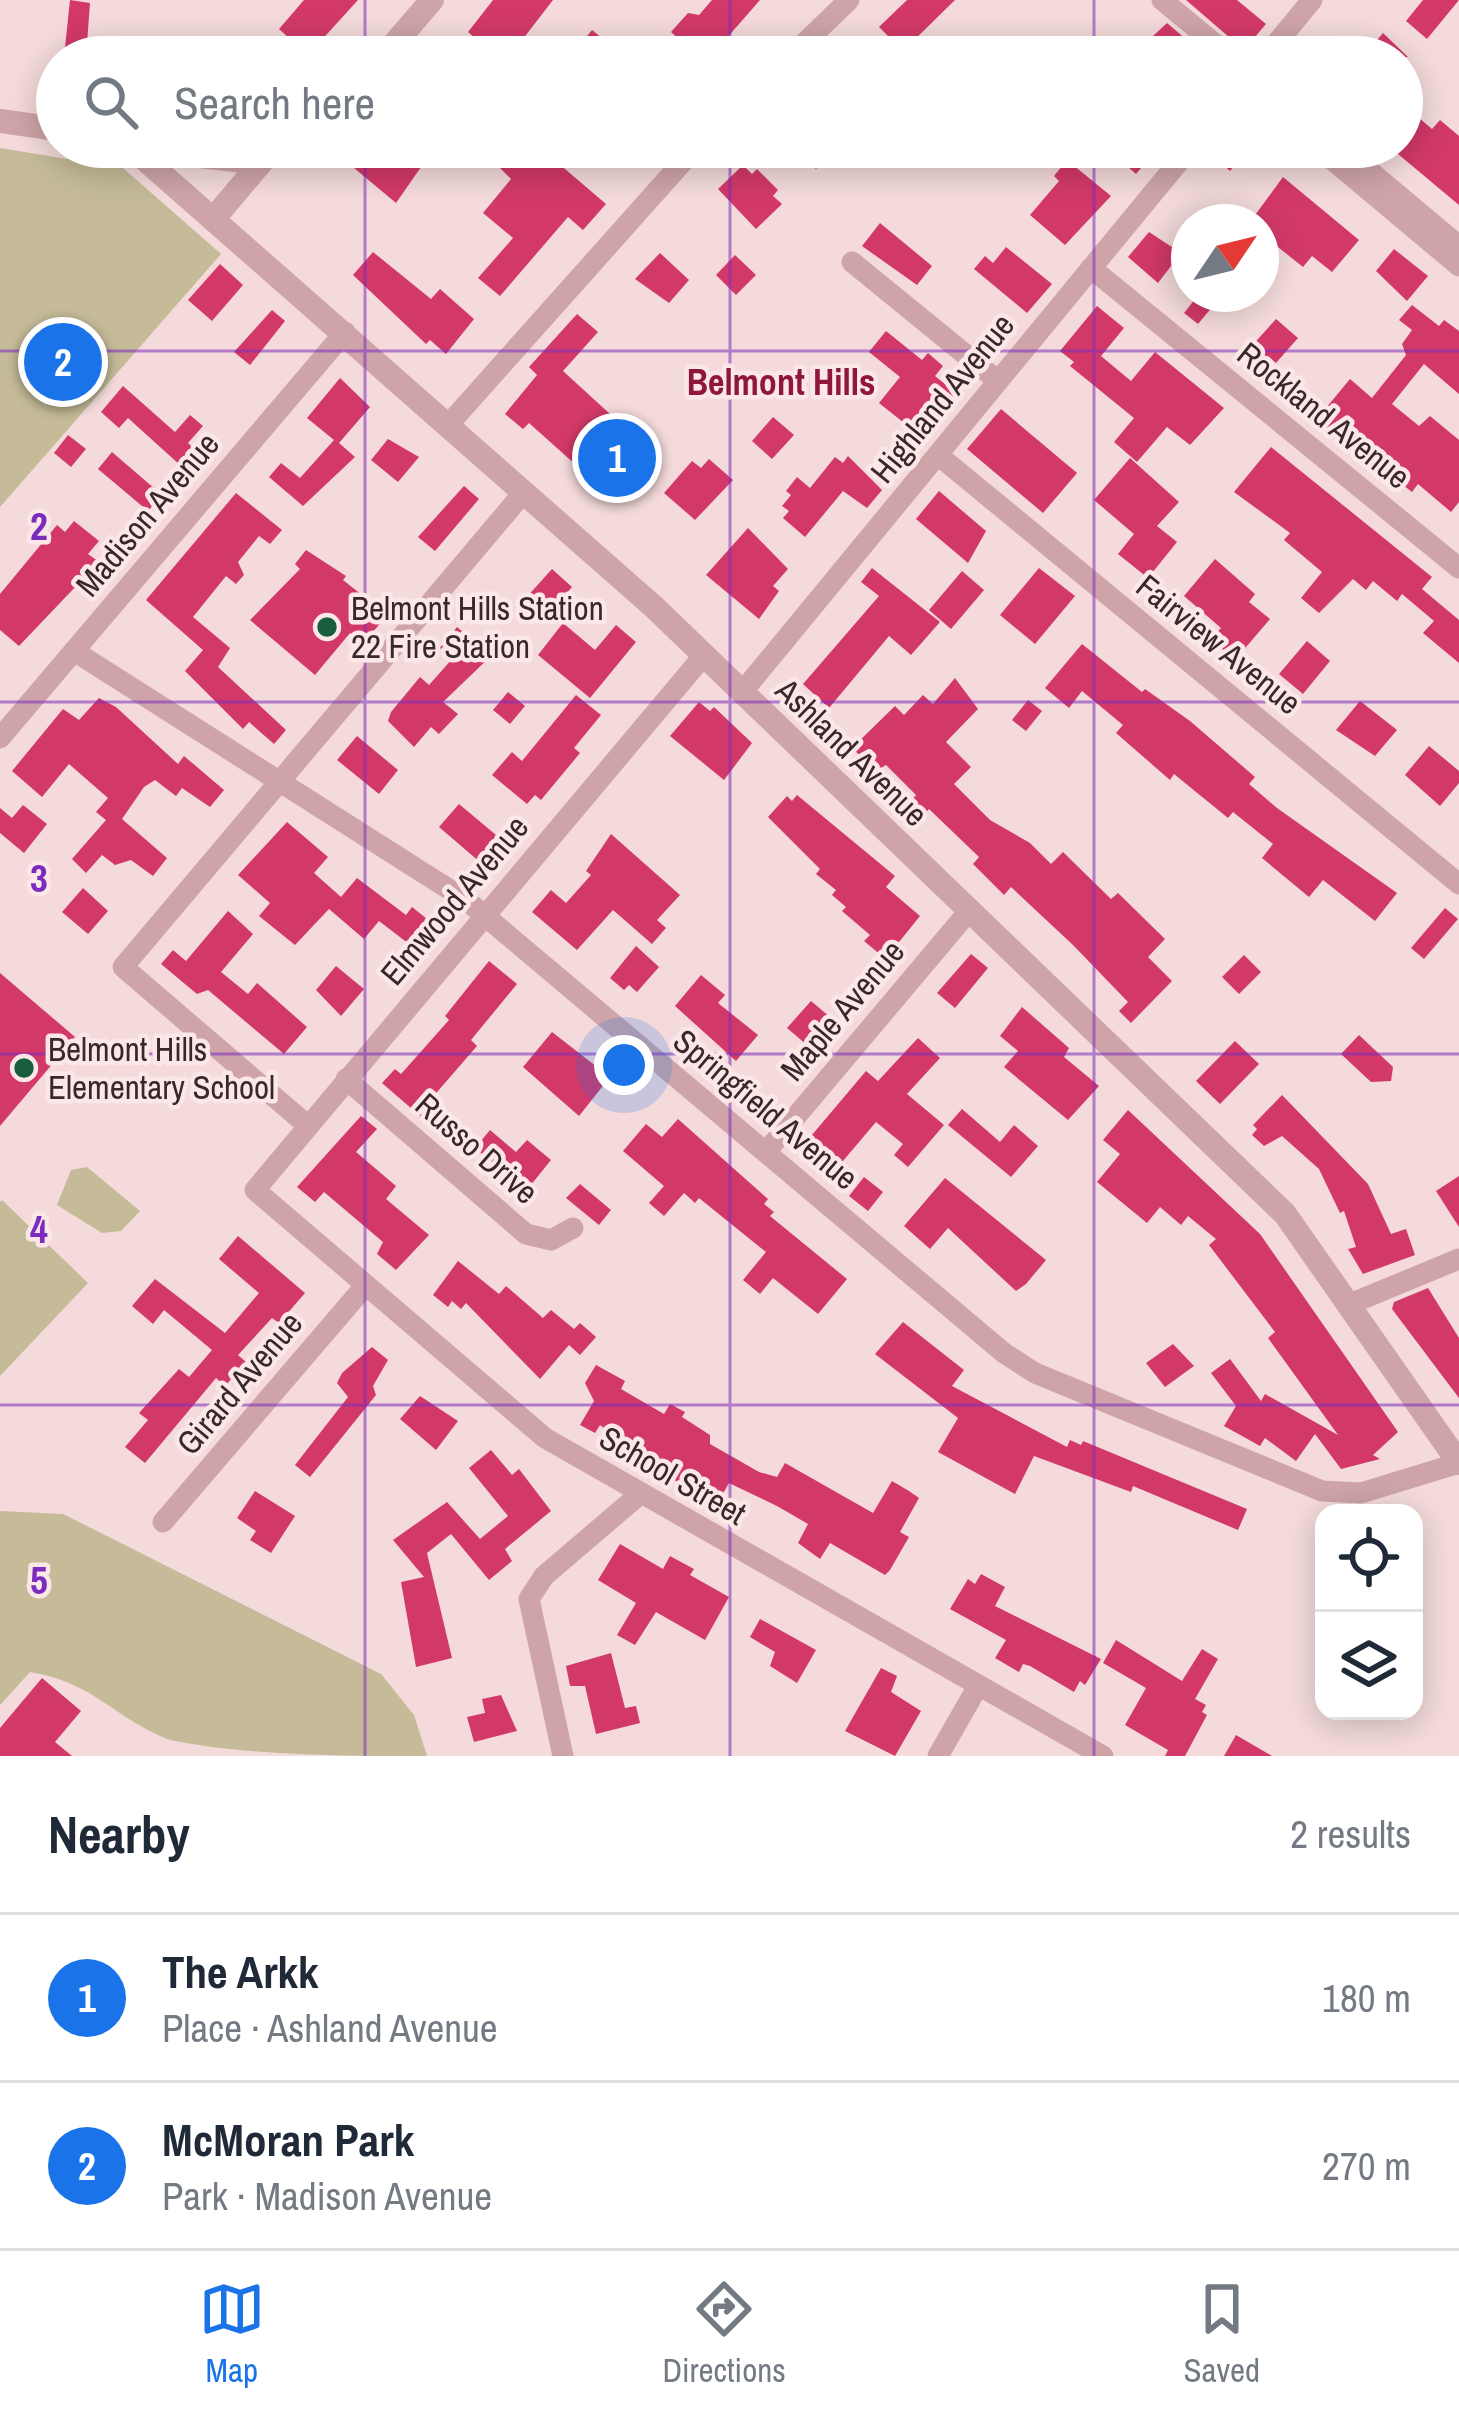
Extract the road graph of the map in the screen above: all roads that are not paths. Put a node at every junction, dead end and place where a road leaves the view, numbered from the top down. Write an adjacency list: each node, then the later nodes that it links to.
1 (432, 0): 5 (street)
2 (849, 0): 6 (street)
3 (1162, 0): 7 (street)
4 (1312, 0): 8 (street)
5 (401, 36)
6 (812, 36)
7 (1206, 36)
8 (1282, 36)
9 (0, 121): 10 (street)
10 (36, 126)
11 (155, 168): 17 (street, Ashland Avenue)
12 (256, 168): 17 (street)
13 (677, 168): 24 (street)
14 (1174, 168): 21 (street, Highland Avenue)
15 (1342, 168): 20 (street)
16 (1366, 168): 18 (street)
17 (215, 217): 22 (street, Ashland Avenue)
18 (1459, 246)
19 (852, 262): 23 (street)
20 (1459, 266)
21 (1091, 268): 23 (street, Highland Avenue); 27 (street, Rockland Avenue)
22 (345, 332): 24 (street, Ashland Avenue); 28 (street, Madison Avenue)
23 (998, 381): 25 (street, Highland Avenue)
24 (448, 424): 26 (street, Ashland Avenue)
25 (938, 455): 30 (street, Highland Avenue); 33 (street, Fairview Avenue)
26 (524, 492): 29 (street, Ashland Avenue); 32 (street)
27 (1459, 568)
28 (74, 651): 31 (street, Madison Avenue); 32 (street, Springfield Avenue)
29 (705, 654): 30 (street, Ashland Avenue); 35 (street, Elmwood Avenue)
30 (743, 691): 34 (street, Ashland Avenue)
31 (0, 738)
32 (280, 781): 35 (street, Springfield Avenue); 37 (street)
33 (1459, 884)
34 (969, 911): 38 (street, Maple Avenue); 43 (street, Ashland Avenue)
35 (484, 915): 36 (street, Elmwood Avenue); 38 (street, Springfield Avenue)
36 (346, 1079): 37 (street, Elmwood Avenue); 40 (street, Russo Drive)
37 (307, 1125): 39 (street, Elmwood Avenue)
38 (766, 1153): 44 (street, Springfield Avenue)
39 (255, 1190): 42 (street, School Street)
40 (573, 1228)
41 (1459, 1259): 43 (street)
42 (365, 1286): 45 (street, School Street); 46 (street, Girard Avenue)
43 (1350, 1304): 44 (street, Ashland Avenue)
44 (1459, 1463)
45 (640, 1494): 47 (street, School Street); 48 (street)
46 (163, 1522)
47 (978, 1686): 49 (street); 50 (street, School Street)
48 (562, 1756)
49 (938, 1756)
50 (1102, 1756)

